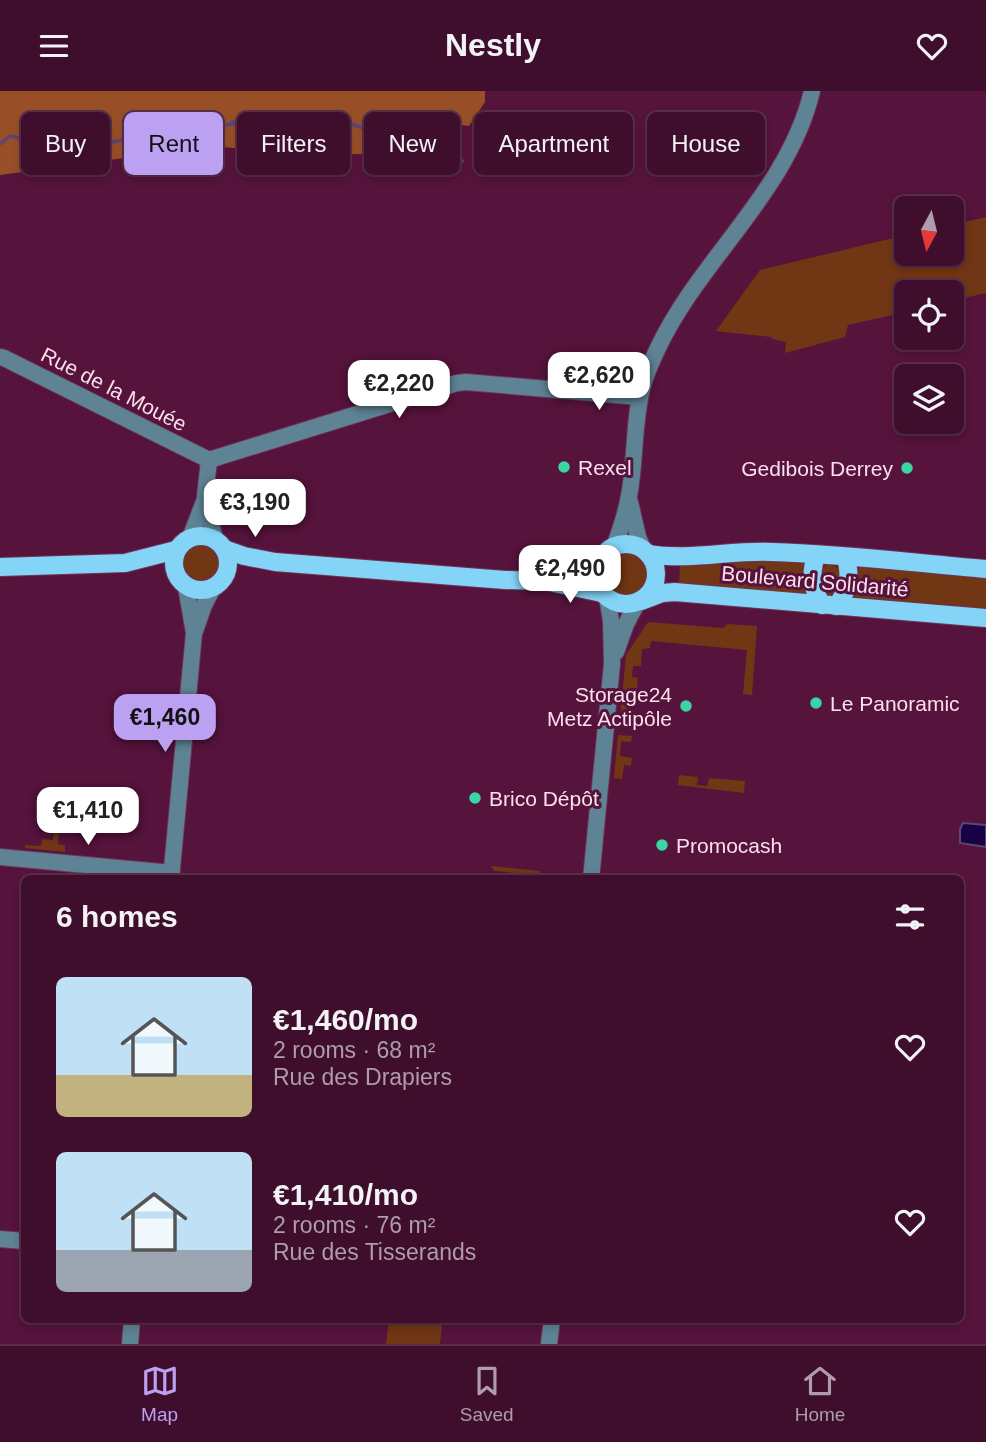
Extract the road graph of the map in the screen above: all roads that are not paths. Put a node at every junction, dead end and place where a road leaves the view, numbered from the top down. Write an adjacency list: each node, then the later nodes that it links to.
1 (812, 91): 3 (street)
2 (0, 357): 4 (street, Rue de la Mouée)
3 (640, 397): 4 (street); 6 (street)
4 (209, 460): 5 (street)
5 (205, 496): 7 (street); 8 (street)
6 (629, 496): 9 (street); 11 (street)
7 (190, 538): 8 (main road); 10 (main road)
8 (219, 544): 15 (main road); 21 (main road)
9 (614, 547): 11 (main road); 16 (main road)
10 (176, 551): 14 (main road); 20 (main road)
11 (646, 552): 12 (main road, Boulevard Solidarité); 23 (main road)
12 (816, 555): 13 (main road, Boulevard Solidarité); 24 (main road)
13 (846, 557): 18 (main road, Boulevard Solidarité); 24 (main road)
14 (125, 562): 17 (main road); 20 (main road)
15 (275, 562): 19 (main road); 21 (main road)
16 (599, 562): 19 (main road); 22 (main road)
17 (0, 567)
18 (986, 569)
19 (545, 581): 22 (main road)
20 (181, 582): 21 (main road); 26 (street)
21 (219, 582): 26 (street)
22 (605, 595): 23 (main road); 27 (street)
23 (639, 602): 24 (main road, Boulevard Solidarité); 27 (street)
24 (829, 606): 25 (main road, Boulevard Solidarité)
25 (986, 618)
26 (194, 633): 30 (street)
27 (612, 664): 31 (street)
28 (0, 857): 29 (street)
29 (163, 875)
30 (172, 875)
31 (591, 875)
32 (0, 1239): 33 (street)
33 (21, 1241)
34 (132, 1323): 36 (street)
35 (552, 1323): 37 (street)
36 (130, 1344)
37 (550, 1344)

